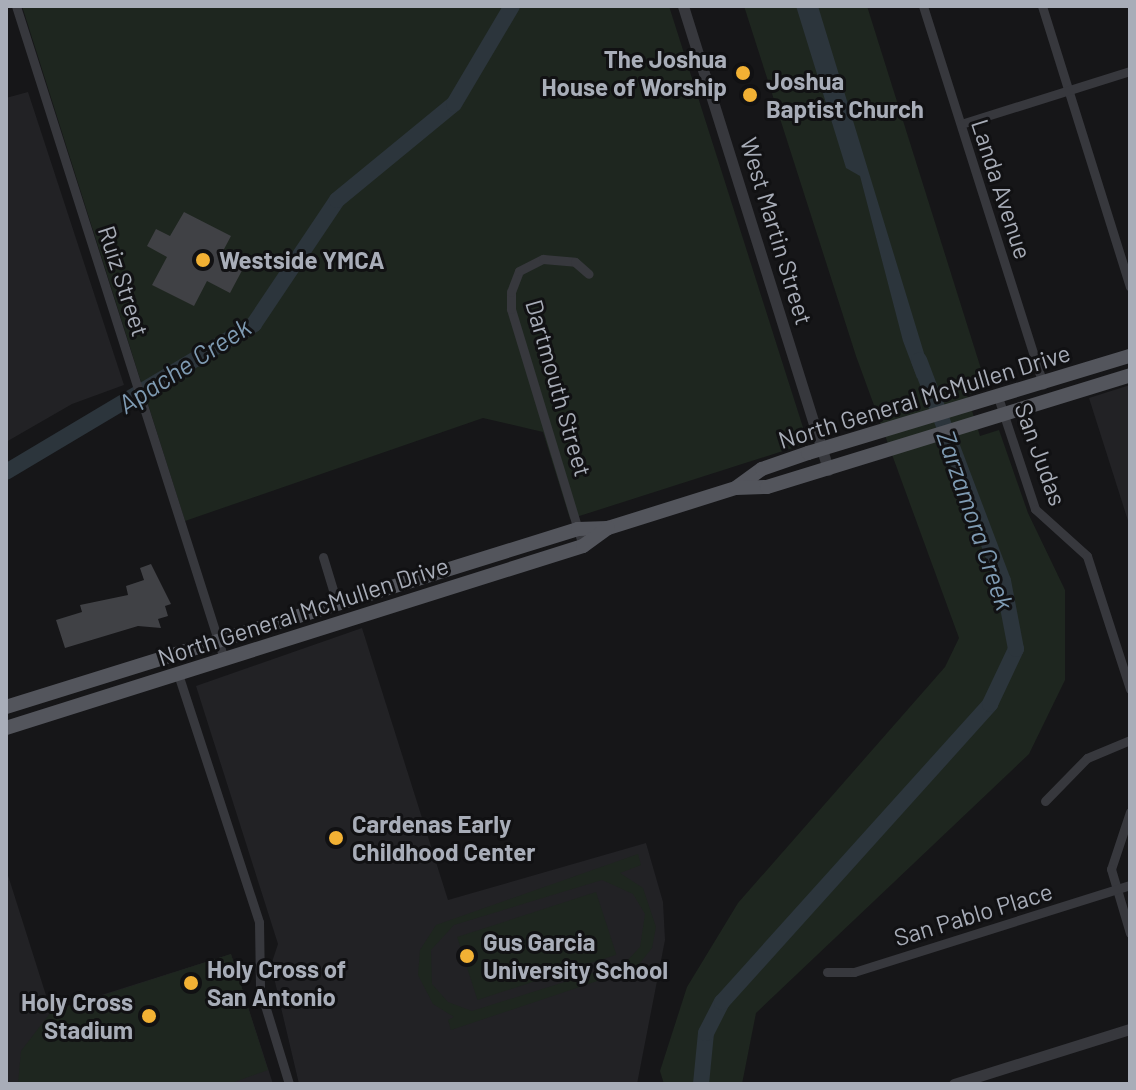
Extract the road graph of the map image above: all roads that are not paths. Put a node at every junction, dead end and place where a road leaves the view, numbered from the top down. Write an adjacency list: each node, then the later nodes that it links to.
1 (16, 6): 25 (street, Ruiz Street)
2 (683, 6): 15 (street, West Martin Street)
3 (923, 6): 7 (street, Landa Avenue)
4 (1042, 6): 6 (street)
5 (1130, 71): 6 (street)
6 (1068, 90): 7 (street); 9 (street)
7 (961, 124): 12 (street, Landa Avenue)
8 (589, 274): 19 (street, Dartmouth Street)
9 (1130, 287)
10 (1130, 356): 12 (main road, North General McMullen Drive)
11 (1130, 375): 14 (main road, North General McMullen Drive)
12 (1043, 384): 13 (main road, North General McMullen Drive)
13 (998, 397): 14 (street, San Judas); 15 (main road, North General McMullen Drive)
14 (1004, 416): 16 (main road, North General McMullen Drive); 28 (street, San Judas)
15 (822, 449): 16 (street, West Martin Street); 17 (main road, North General McMullen Drive)
16 (828, 470): 17 (main road, North General McMullen Drive)
17 (736, 488): 18 (main road, North General McMullen Drive)
18 (608, 528): 19 (main road, North General McMullen Drive); 20 (main road, North General McMullen Drive)
19 (578, 529): 20 (street, Dartmouth Street); 22 (main road, North General McMullen Drive)
20 (583, 546): 24 (main road, North General McMullen Drive)
21 (323, 557): 23 (street)
22 (483, 557): 23 (main road, North General McMullen Drive); 24 (main road)
23 (337, 603): 25 (main road, North General McMullen Drive)
24 (337, 624): 26 (main road, North General McMullen Drive)
25 (218, 641): 26 (street, Ruiz Street); 29 (main road, North General McMullen Drive)
26 (224, 659): 27 (main road, North General McMullen Drive)
27 (178, 674): 30 (main road, North General McMullen Drive); 39 (street)
28 (1130, 689)
29 (6, 707)
30 (6, 728)
31 (1130, 740): 32 (street)
32 (1045, 801)
33 (1130, 812): 35 (street)
34 (1130, 885): 35 (street, San Pablo Place)
35 (1116, 890): 36 (street); 37 (street, San Pablo Place)
36 (1130, 933)
37 (827, 972)
38 (1130, 1029): 40 (street)
39 (289, 1084)
40 (954, 1084)

